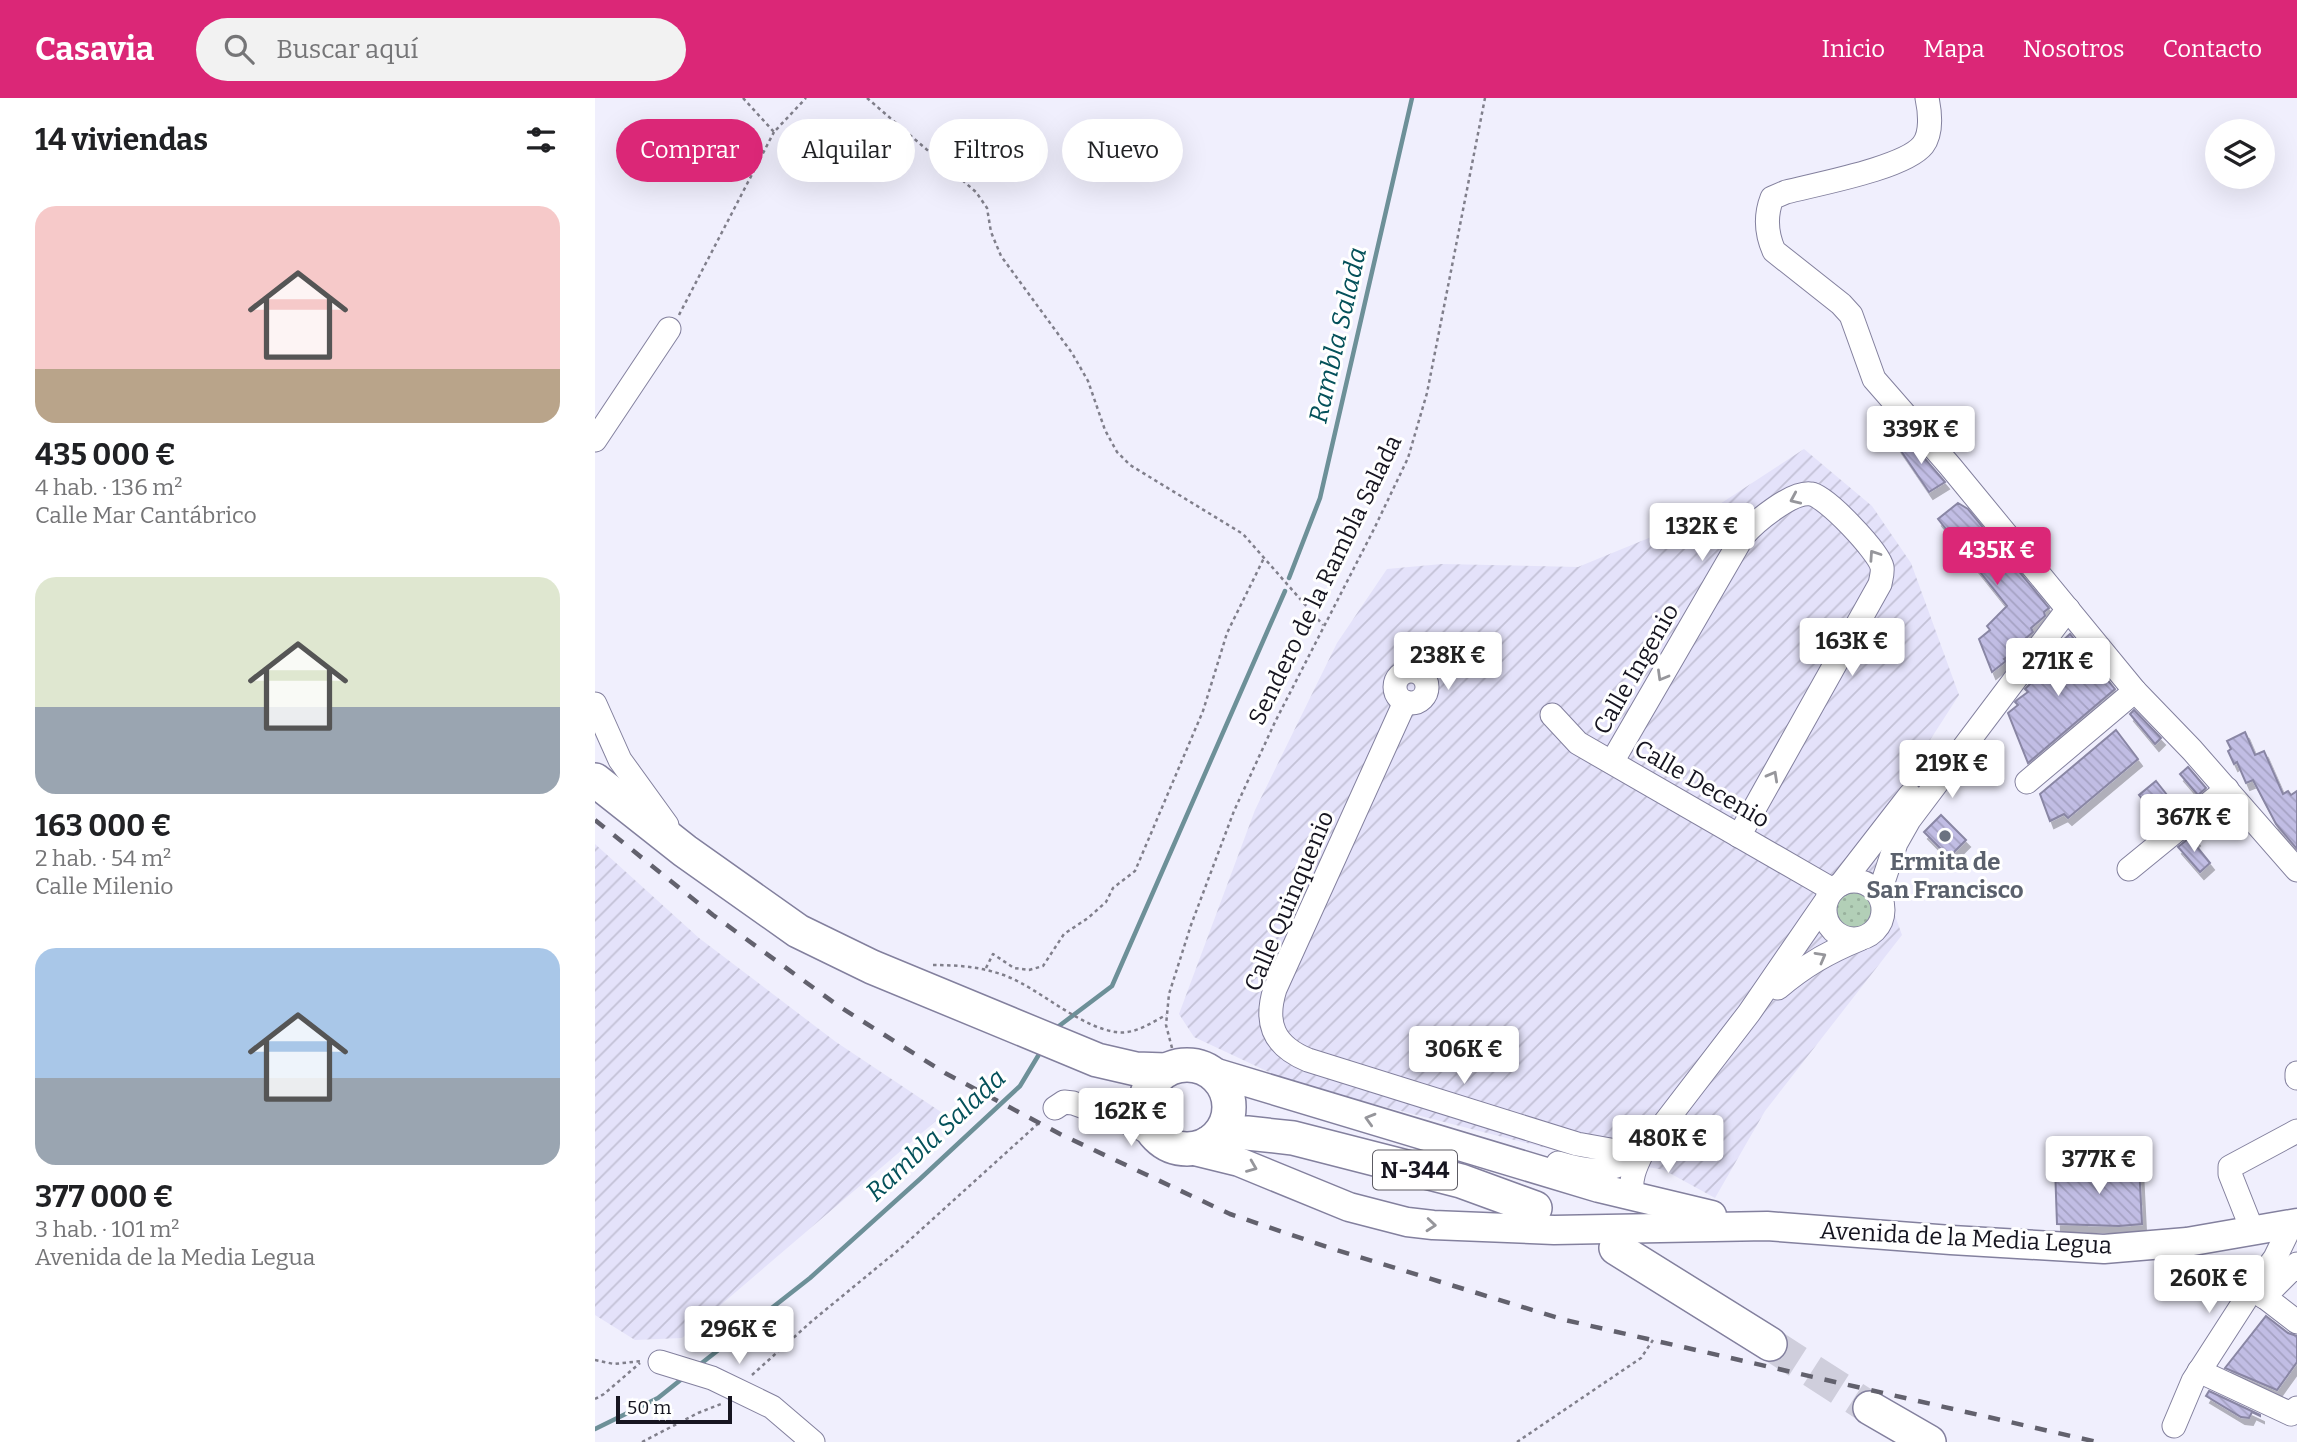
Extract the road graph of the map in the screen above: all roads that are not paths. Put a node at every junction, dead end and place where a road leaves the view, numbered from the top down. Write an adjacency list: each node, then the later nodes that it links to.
1 (1927, 98): 4 (street)
2 (670, 340): 3 (street)
3 (595, 440)
4 (2068, 609): 5 (street); 6 (street)
5 (2136, 691): 12 (street); 13 (street)
6 (2002, 696): 18 (street); 19 (street)
7 (1405, 702): 29 (street, Calle Quinquenio)
8 (595, 704): 15 (street)
9 (1552, 715): 10 (street, Calle Decenio)
10 (1612, 762): 14 (street, Calle Decenio); 14 (street, Calle Ingenio, one-way to 10)
11 (595, 780): 15 (highway)
12 (2027, 782)
13 (2227, 789): 16 (street); 17 (street)
14 (1739, 836): 18 (street, Calle Decenio)
15 (685, 851): 22 (highway)
16 (2129, 869)
17 (2297, 870)
18 (1834, 892): 19 (street); 20 (street); 21 (street)
19 (1879, 894): 20 (street)
20 (1860, 939): 21 (street, one-way to 20)
21 (1749, 1013): 29 (street)
22 (1087, 1044): 23 (highway); 25 (highway)
23 (1195, 1073): 25 (highway); 25 (highway); 27 (main road, one-way to 23); 28 (highway, N-344)
24 (1055, 1108): 25 (street)
25 (1160, 1127): 28 (highway, N-344); 36 (main road, one-way to 36)
26 (2297, 1131): 35 (street)
27 (1422, 1134): 29 (street); 30 (main road)
28 (1293, 1138): 32 (highway, N-344)
29 (1643, 1151): 30 (street); 31 (street)
30 (1633, 1197): 31 (main road); 36 (main road)
31 (1674, 1207): 34 (main road)
32 (1535, 1208)
33 (2294, 1224): 35 (main road, Avenida de la Media Legua); 38 (street, Avenida de la Media Legua)
34 (1767, 1226): 35 (main road, Avenida de la Media Legua); 36 (main road)
35 (2253, 1232)
36 (1620, 1239): 40 (highway)
37 (2297, 1264): 38 (street, Avenida de la Media Legua)
38 (2258, 1293): 39 (street); 42 (street, Avenida de la Media Legua)
39 (2297, 1322)
40 (1770, 1345)
41 (651, 1361): 46 (street)
42 (2199, 1371): 44 (street); 45 (street, Avenida de la Media Legua)
43 (1870, 1408): 47 (highway)
44 (2297, 1408)
45 (2174, 1426)
46 (813, 1442)
47 (1929, 1442)

